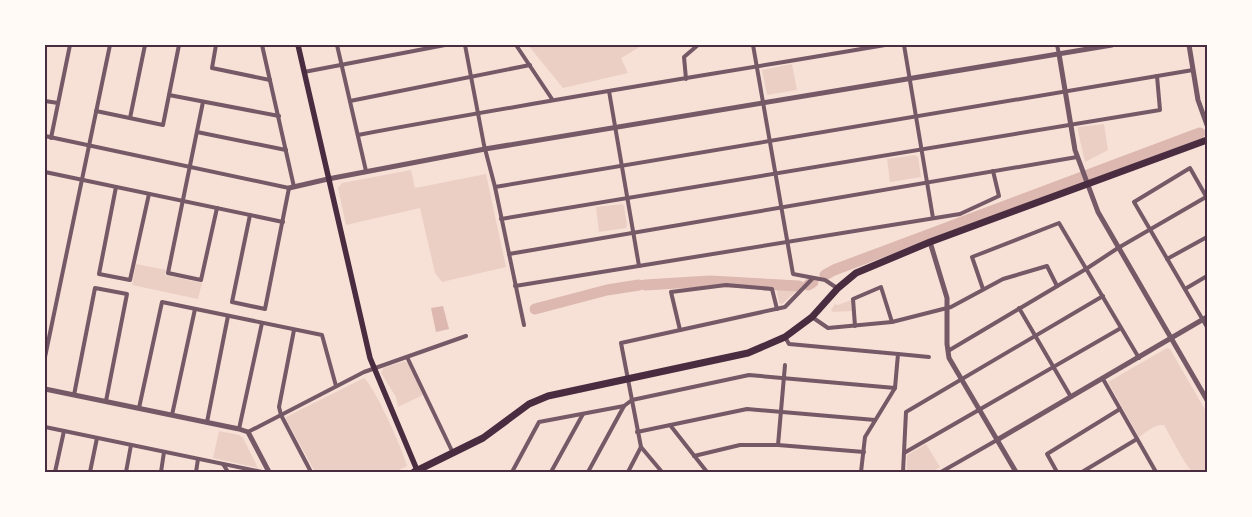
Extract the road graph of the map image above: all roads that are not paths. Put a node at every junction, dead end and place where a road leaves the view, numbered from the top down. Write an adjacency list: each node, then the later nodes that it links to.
1 (70, 45): 37 (street)
2 (110, 45): 40 (street)
3 (145, 45): 44 (street)
4 (179, 45): 32 (street)
5 (216, 45): 29 (street)
6 (262, 45): 29 (street)
7 (298, 45): 24 (main road)
8 (337, 45): 21 (street)
9 (445, 45): 21 (street)
10 (465, 45): 25 (street)
11 (516, 45): 20 (street)
12 (698, 45): 27 (street)
13 (753, 45): 22 (street)
14 (885, 45): 22 (street)
15 (904, 45): 28 (street)
16 (1057, 45): 19 (street)
17 (1112, 45): 19 (street)
18 (1189, 45): 23 (street)
19 (1059, 54): 28 (street); 31 (street)
20 (530, 65): 25 (street); 33 (street)
21 (342, 66): 24 (street); 35 (street)
22 (757, 67): 27 (street); 38 (street)
23 (1193, 70): 26 (street); 39 (street)
24 (304, 72): 65 (main road)
25 (471, 76): 35 (street); 41 (street)
26 (1157, 76): 31 (street); 45 (street)
27 (686, 79): 30 (street)
28 (910, 79): 38 (street); 43 (street)
29 (270, 80): 42 (street)
30 (609, 91): 33 (street); 47 (street)
31 (1065, 92): 43 (street); 45 (street)
32 (169, 94): 36 (street); 44 (street)
33 (552, 99): 41 (street)
34 (45, 101): 37 (street)
35 (350, 101): 49 (street)
36 (203, 102): 42 (street); 48 (street)
37 (58, 103): 51 (street)
38 (763, 103): 47 (street); 53 (street)
39 (1205, 110): 46 (street)
40 (96, 111): 44 (street); 54 (street)
41 (478, 112): 49 (street); 55 (street)
42 (278, 116): 57 (street)
43 (916, 117): 53 (street); 56 (street)
44 (130, 118)
45 (1071, 124): 56 (street); 58 (street)
46 (1207, 125)
47 (615, 128): 55 (street); 59 (street)
48 (197, 132): 57 (street); 60 (street)
49 (358, 135): 62 (street)
50 (45, 136): 51 (street)
51 (51, 138): 54 (street)
52 (1207, 140): 85 (highway)
53 (770, 141): 59 (street); 64 (street)
54 (89, 146): 60 (street); 66 (street)
55 (485, 149): 62 (street); 69 (street)
56 (921, 149): 64 (street); 67 (street)
57 (286, 150): 70 (street)
58 (1077, 157): 61 (street); 86 (street)
59 (622, 166): 69 (street); 72 (street)
60 (190, 167): 70 (street); 74 (street)
61 (993, 171): 67 (street); 78 (street)
62 (366, 172): 65 (street)
63 (45, 173): 66 (street)
64 (775, 174): 72 (street); 75 (street)
65 (328, 179): 70 (street); 127 (main road)
66 (82, 180): 68 (street); 118 (street)
67 (927, 182): 75 (street); 78 (street)
68 (116, 187): 71 (street); 71 (street)
69 (495, 187): 79 (street)
70 (292, 188): 80 (street)
71 (149, 194): 74 (street)
72 (627, 198): 79 (street); 82 (street)
73 (1207, 198): 81 (street); 81 (street)
74 (182, 201): 76 (street); 76 (street)
75 (781, 207): 82 (street); 84 (street)
76 (217, 208): 77 (street)
77 (250, 215): 80 (street); 80 (street)
78 (933, 218): 84 (street)
79 (501, 220): 87 (street)
80 (282, 222)
81 (1150, 230): 86 (street); 88 (street)
82 (633, 233): 87 (street); 89 (street)
83 (1207, 236): 88 (street)
84 (787, 242): 89 (street); 92 (street)
85 (930, 242): 95 (highway); 99 (street)
86 (1118, 248): 90 (street); 117 (street)
87 (509, 254): 93 (street)
88 (1167, 259): 97 (street)
89 (639, 266): 93 (street)
90 (1086, 269): 94 (street); 96 (street); 98 (street)
91 (1207, 276): 97 (street)
92 (813, 278): 95 (street); 102 (street)
93 (515, 286): 108 (street)
94 (1057, 286): 96 (street); 100 (street)
95 (838, 288): 104 (highway)
96 (983, 289): 99 (street)
97 (1185, 289): 105 (street)
98 (1103, 296): 111 (street); 115 (street)
99 (947, 308): 106 (street); 119 (street)
100 (1019, 308): 115 (street); 119 (street)
101 (195, 309): 103 (street); 141 (street); 146 (street)
102 (777, 309): 113 (street); 113 (street)
103 (228, 316): 107 (street); 149 (street)
104 (812, 317): 109 (street); 116 (highway)
105 (1205, 319): 110 (street); 117 (street)
106 (892, 322): 109 (street); 109 (street)
107 (262, 323): 112 (street); 152 (street)
108 (524, 325)
109 (855, 326)
110 (1207, 327)
111 (1121, 328): 124 (street); 126 (street)
112 (294, 330): 132 (street); 147 (street)
113 (680, 330): 129 (street)
114 (466, 336): 122 (street)
115 (1035, 336): 126 (street); 130 (street)
116 (785, 337): 120 (street); 129 (highway)
117 (1171, 338): 124 (street); 138 (street)
118 (46, 347): 121 (street)
119 (948, 351): 130 (street)
120 (898, 354): 123 (street); 133 (street)
121 (45, 357)
122 (408, 357): 127 (street); 164 (street)
123 (930, 357)
124 (1139, 358): 131 (street)
125 (785, 365): 128 (street)
126 (1053, 367): 136 (street); 143 (street)
127 (373, 369): 132 (street); 170 (main road)
128 (784, 378): 133 (street); 137 (street); 144 (street)
129 (627, 379): 137 (street); 164 (highway)
130 (961, 379): 143 (street); 165 (street)
131 (1103, 379): 136 (street); 142 (street)
132 (336, 386): 147 (street)
133 (895, 388): 148 (street)
134 (45, 389): 135 (street)
135 (74, 395): 139 (street); 139 (street)
136 (1071, 397): 158 (street)
137 (632, 400): 140 (street); 155 (street)
138 (1207, 400)
139 (106, 401): 141 (street)
140 (624, 406): 145 (street); 182 (street)
141 (139, 408): 146 (street)
142 (1120, 409): 157 (street); 190 (street)
143 (979, 410): 158 (street); 165 (street)
144 (781, 412): 148 (street); 150 (street); 160 (street)
145 (583, 414): 180 (street); 181 (street)
146 (172, 415): 149 (street)
147 (281, 415): 154 (street); 179 (street)
148 (875, 420): 163 (street)
149 (207, 422): 152 (street)
150 (670, 425): 155 (street); 166 (street)
151 (45, 427): 153 (street)
152 (239, 429): 154 (street)
153 (64, 431): 156 (street); 171 (street)
154 (248, 432): 178 (street)
155 (638, 432): 161 (street)
156 (97, 438): 159 (street); 172 (street)
157 (1137, 439): 169 (street); 191 (street)
158 (997, 440): 188 (street); 189 (street)
159 (131, 445): 162 (street); 173 (street)
160 (778, 445): 163 (street); 166 (street)
161 (641, 447): 183 (street); 184 (street)
162 (164, 452): 167 (street); 174 (street)
163 (864, 452): 186 (street)
164 (453, 453): 170 (highway)
165 (904, 453): 187 (street)
166 (694, 456): 185 (street)
167 (198, 459): 168 (street); 175 (street)
168 (224, 464): 176 (street); 177 (street)
169 (1155, 470): 192 (street)
170 (416, 471)
171 (55, 472)
172 (90, 472)
173 (126, 472)
174 (160, 472)
175 (196, 472)
176 (228, 472)
177 (262, 472)
178 (269, 472)
179 (311, 472)
180 (512, 472)
181 (551, 472)
182 (588, 472)
183 (628, 472)
184 (662, 472)
185 (707, 472)
186 (861, 472)
187 (903, 472)
188 (941, 472)
189 (1014, 472)
190 (1057, 472)
191 (1082, 472)
192 (1149, 472)

